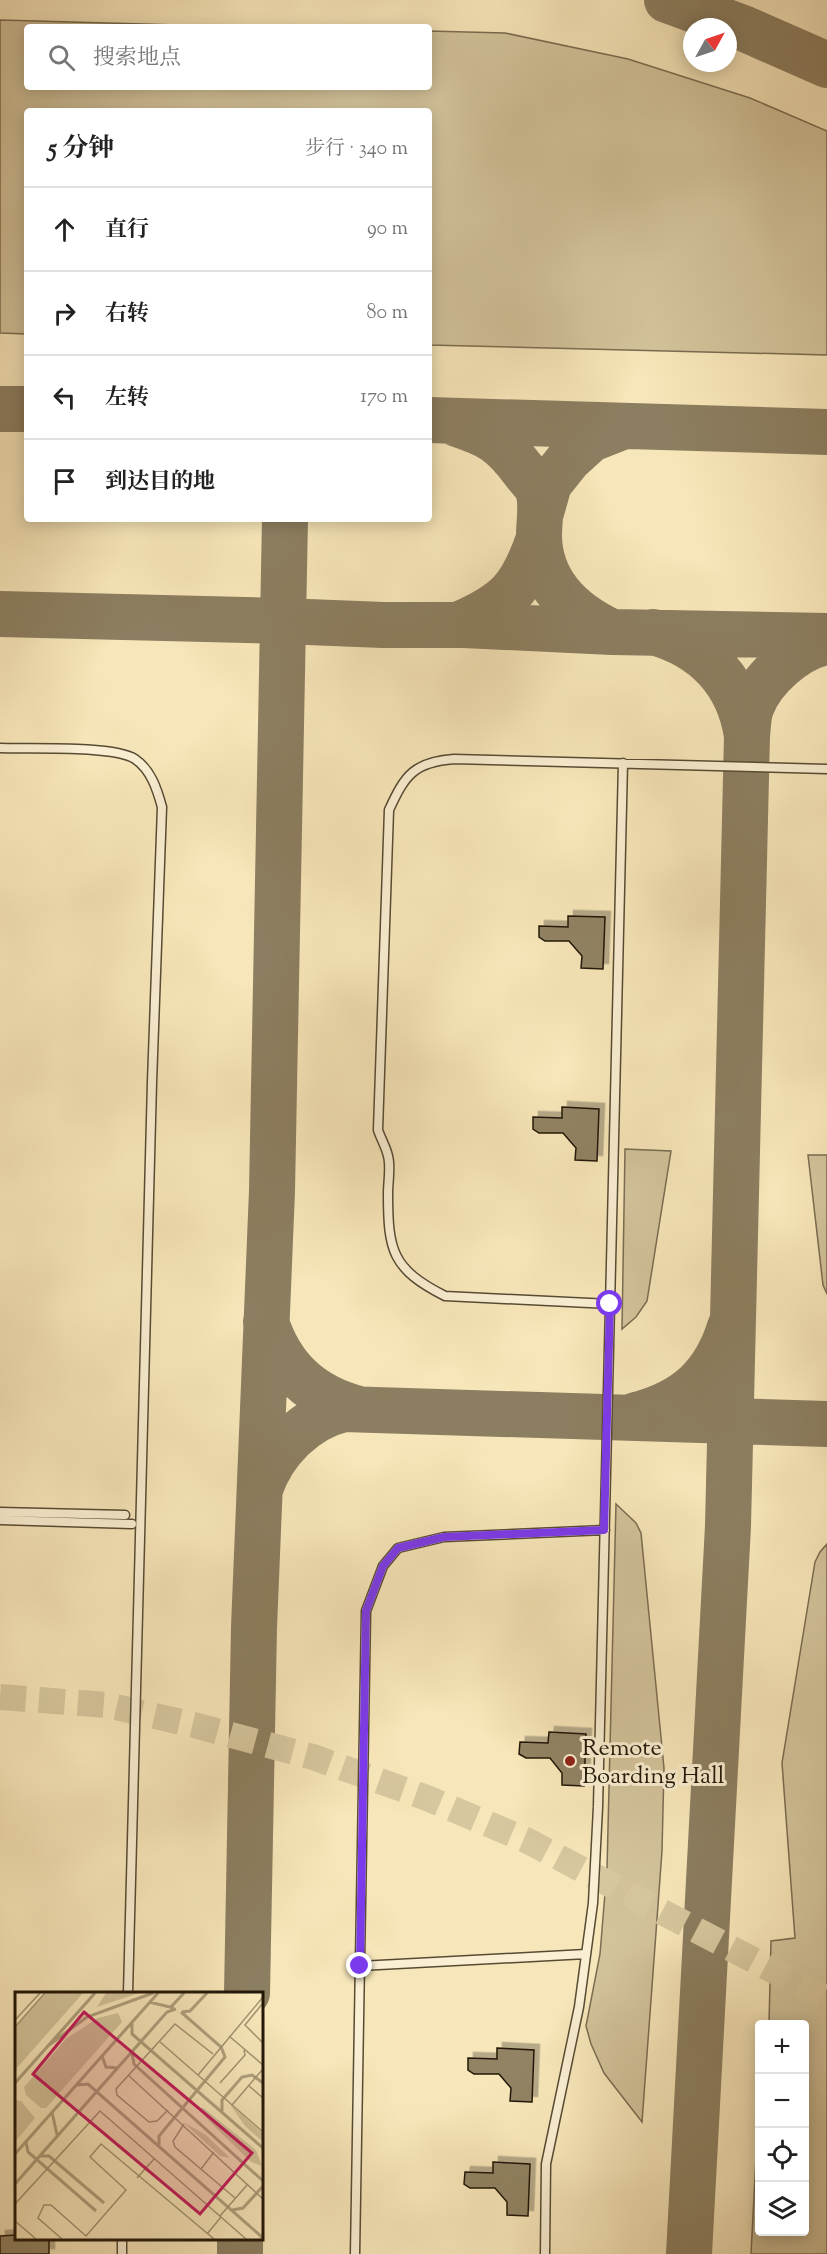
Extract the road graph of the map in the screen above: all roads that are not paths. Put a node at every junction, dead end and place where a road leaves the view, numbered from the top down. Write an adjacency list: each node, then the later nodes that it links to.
1 (0, 748): 12 (lane)
2 (623, 763): 3 (lane); 4 (lane); 4 (lane)
3 (827, 769)
4 (610, 1304): 9 (lane)
5 (0, 1512): 6 (lane)
6 (125, 1515)
7 (0, 1520): 8 (lane)
8 (132, 1524)
9 (604, 1530): 10 (lane); 11 (lane)
10 (586, 1954): 11 (lane); 14 (lane)
11 (360, 1966): 13 (lane)
12 (128, 1992)
13 (355, 2254)
14 (545, 2254)

